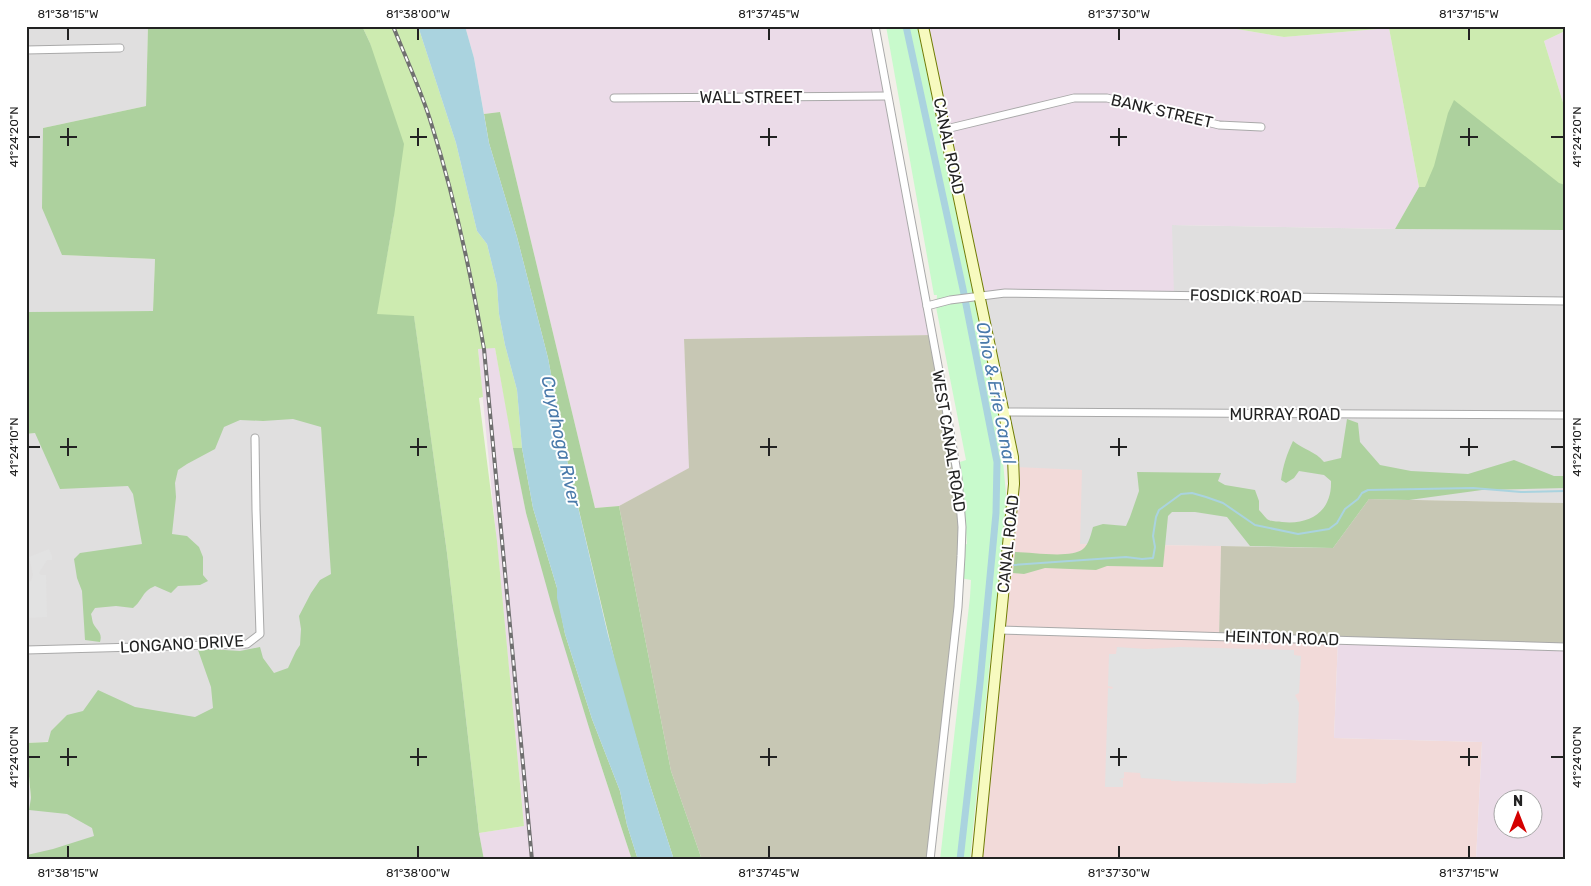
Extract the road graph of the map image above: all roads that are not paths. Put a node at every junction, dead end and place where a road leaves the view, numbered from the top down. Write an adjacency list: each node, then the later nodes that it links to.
1 (875, 26): 5 (street, WEST CANAL ROAD)
2 (923, 26): 8 (main road, CANAL ROAD)
3 (120, 48): 4 (street)
4 (26, 50)
5 (887, 96): 6 (street, WALL STREET); 11 (street, WEST CANAL ROAD)
6 (614, 98)
7 (1261, 127): 8 (street, BANK STREET)
8 (946, 129): 9 (main road, CANAL ROAD)
9 (975, 296): 10 (street, FOSDICK ROAD); 11 (street, FOSDICK ROAD); 12 (main road, CANAL ROAD)
10 (1565, 301)
11 (928, 306): 18 (street, WEST CANAL ROAD)
12 (1005, 412): 13 (street, MURRAY ROAD); 15 (main road, CANAL ROAD)
13 (1565, 416)
14 (255, 438): 17 (street, LONGANO DRIVE)
15 (999, 630): 16 (street, HEINTON ROAD); 19 (main road, CANAL ROAD)
16 (1565, 647)
17 (26, 650)
18 (930, 860)
19 (978, 860)

